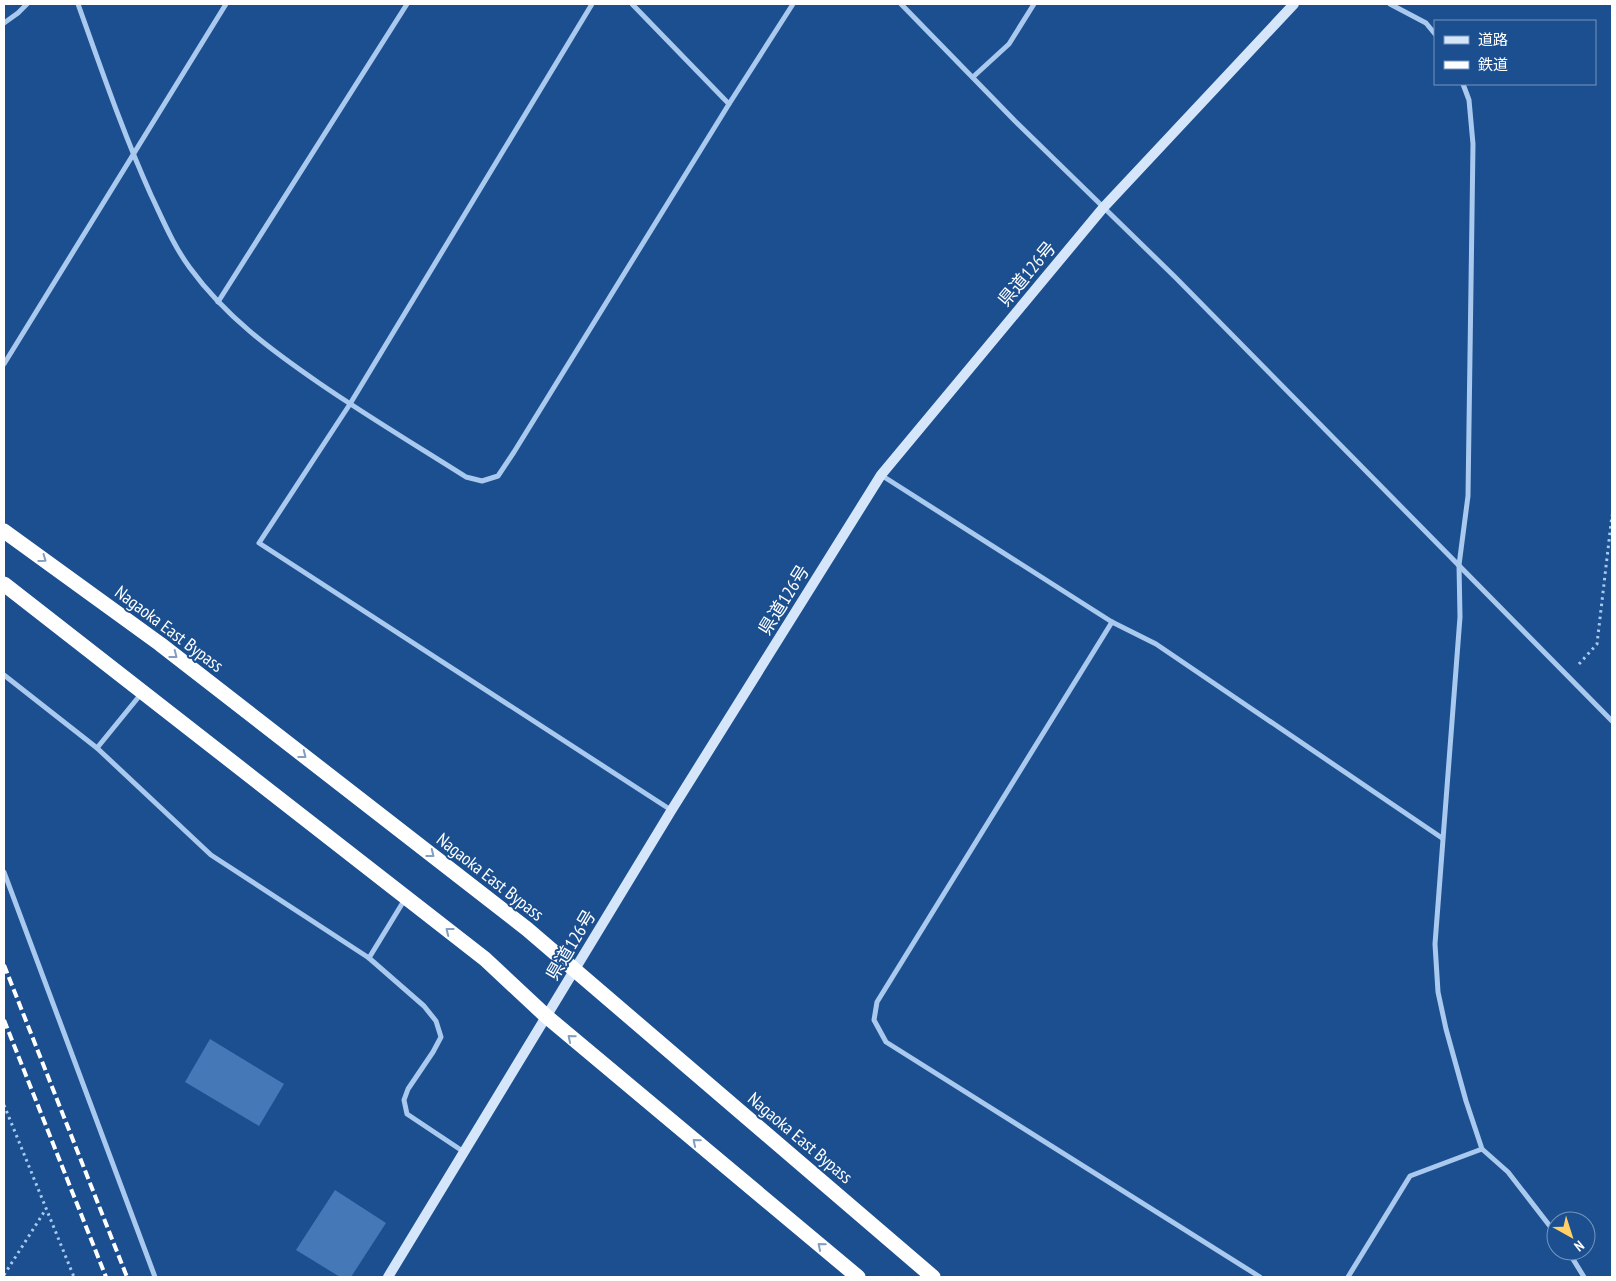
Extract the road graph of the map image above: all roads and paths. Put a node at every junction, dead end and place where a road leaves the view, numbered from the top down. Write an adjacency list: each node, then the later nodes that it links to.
1 (27, 4): 12 (street)
2 (78, 4): 17 (street)
3 (226, 4): 17 (street)
4 (407, 4): 19 (street)
5 (592, 4): 21 (street)
6 (632, 4): 16 (street)
7 (793, 4): 16 (street)
8 (901, 4): 14 (street)
9 (1034, 4): 14 (street)
10 (1294, 4): 18 (main road, 県道126号)
11 (1390, 4): 13 (street)
12 (4, 23)
13 (1434, 33)
14 (973, 78): 18 (street)
15 (1463, 85): 25 (street)
16 (729, 104): 21 (street)
17 (133, 155): 19 (street); 20 (street)
18 (1103, 208): 22 (main road, 県道126号); 25 (street)
19 (218, 302): 21 (street)
20 (4, 364)
21 (350, 404): 33 (street)
22 (881, 475): 27 (street); 33 (main road, 県道126号)
23 (1612, 515): 29 (path)
24 (4, 531): 38 (highway, Nagaoka East Bypass, one-way to 38)
25 (1459, 565): 29 (street); 34 (street)
26 (4, 584): 30 (highway)
27 (1112, 622): 34 (street); 52 (street)
28 (4, 674): 32 (street)
29 (1567, 675): 31 (street)
30 (142, 692): 32 (street); 36 (highway)
31 (1612, 720)
32 (98, 748): 37 (street)
33 (671, 810): 38 (main road, 県道126号)
34 (1442, 838): 41 (street)
35 (4, 872): 48 (street)
36 (406, 898): 37 (street); 39 (highway, one-way to 36)
37 (369, 958): 42 (street)
38 (574, 971): 39 (main road, 県道126号); 51 (highway, Nagaoka East Bypass)
39 (546, 1016): 42 (main road, 県道126号); 50 (highway, one-way to 39)
40 (4, 1105): 43 (path)
41 (1482, 1149): 44 (street); 53 (street)
42 (464, 1153): 49 (main road, 県道126号)
43 (46, 1208): 46 (path); 47 (path)
44 (1546, 1221)
45 (1574, 1261): 54 (street)
46 (4, 1275)
47 (74, 1277)
48 (155, 1277)
49 (388, 1277)
50 (858, 1277)
51 (933, 1277)
52 (1260, 1277)
53 (1348, 1277)
54 (1584, 1277)

